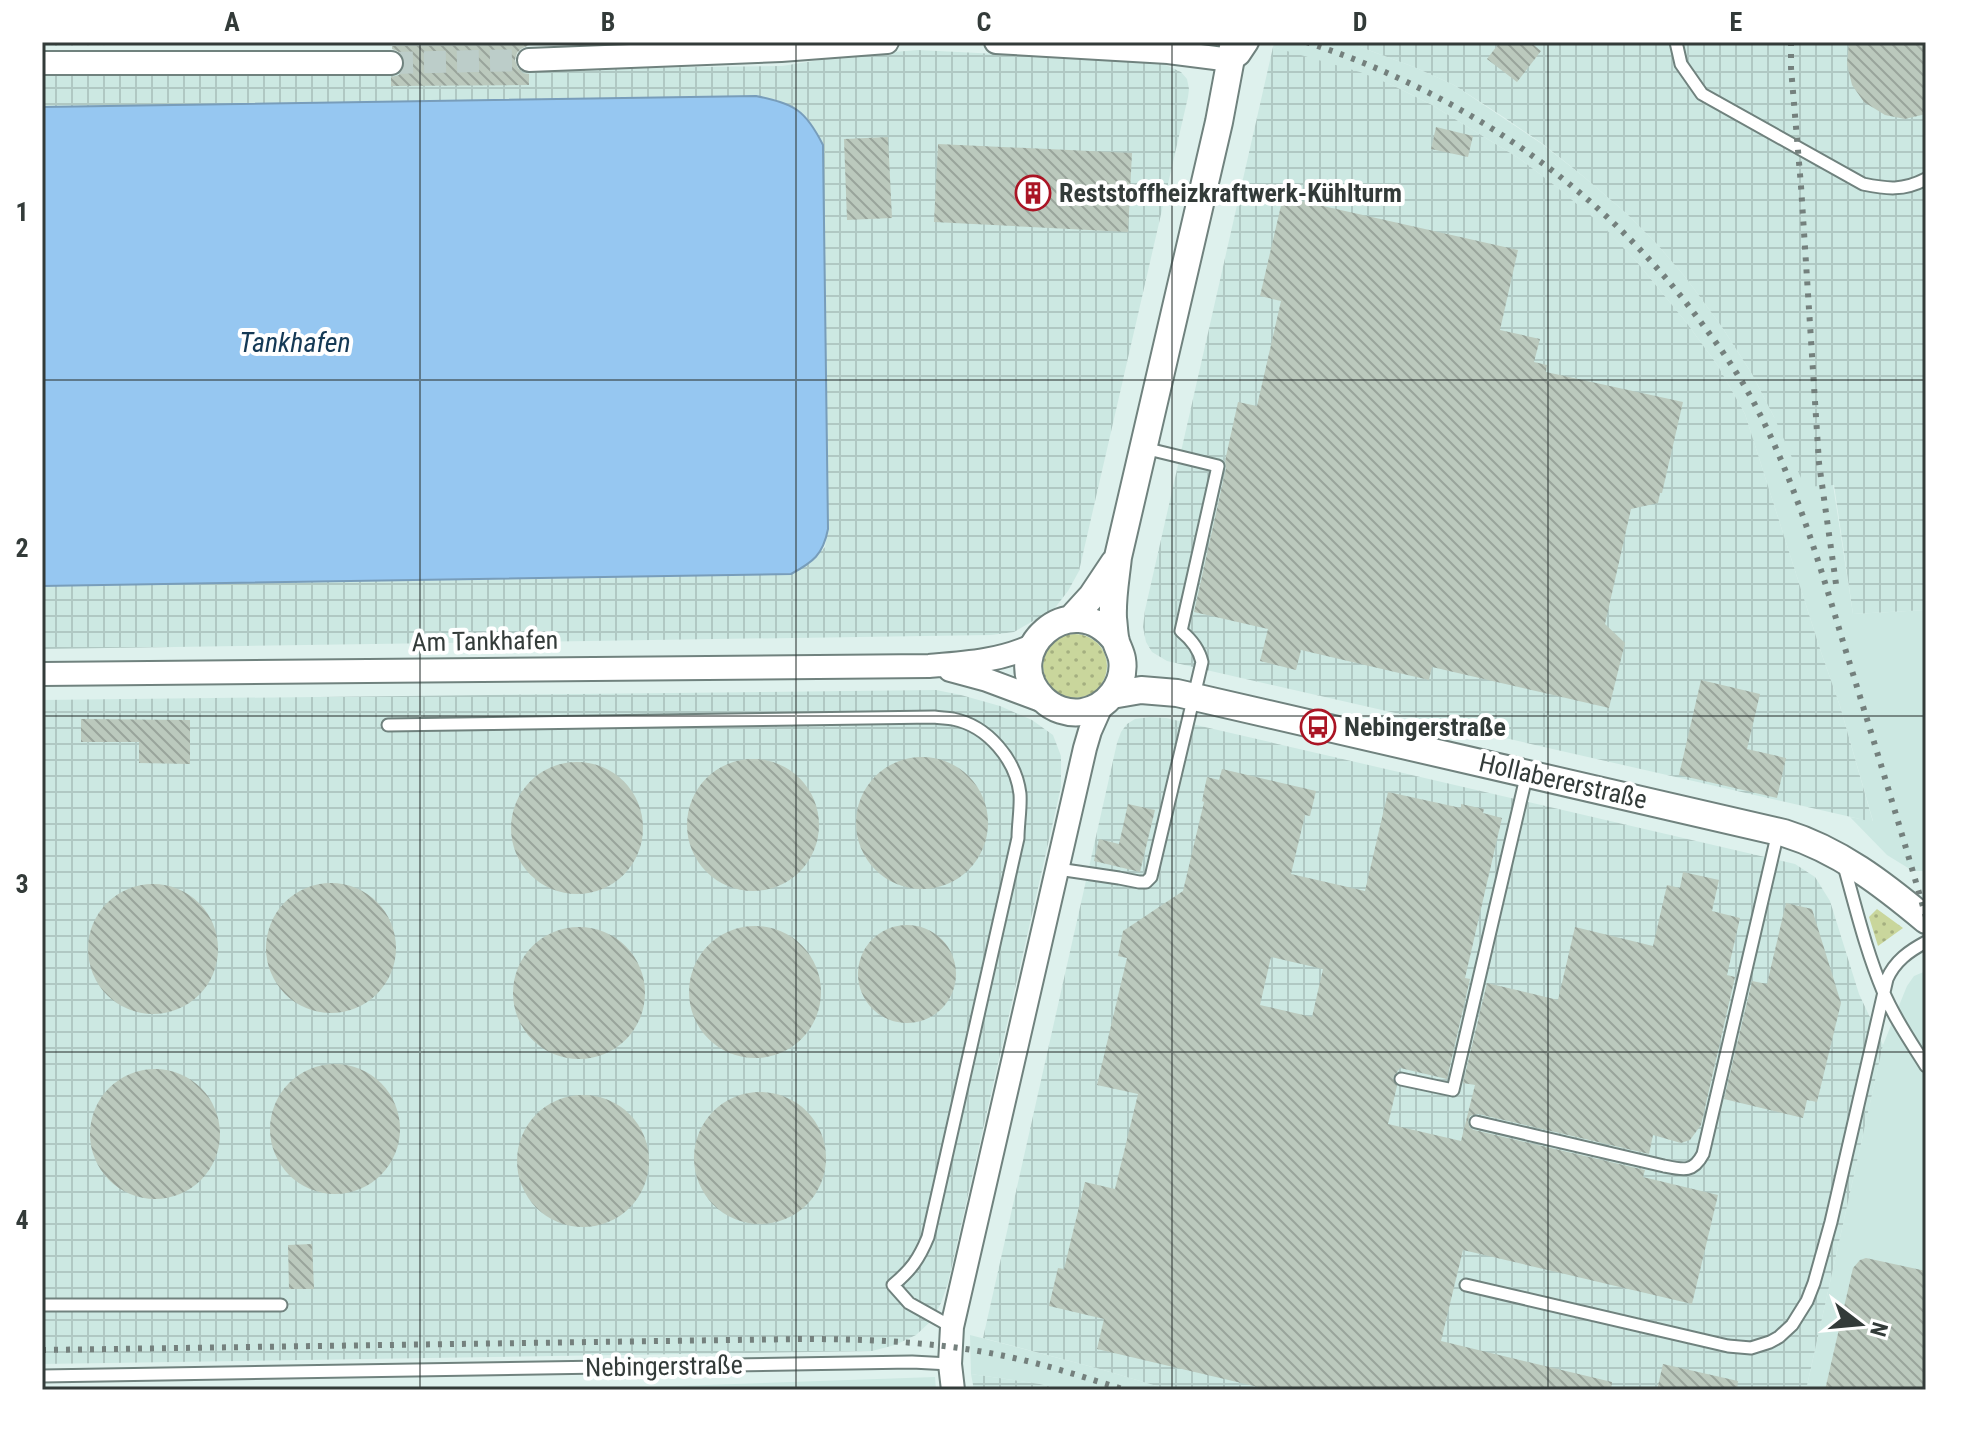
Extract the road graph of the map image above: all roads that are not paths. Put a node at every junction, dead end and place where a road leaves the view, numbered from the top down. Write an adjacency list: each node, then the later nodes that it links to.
1 (887, 42): 5 (street)
2 (996, 42): 4 (street)
3 (1676, 42): 8 (lane)
4 (1237, 48): 9 (street)
5 (529, 60)
6 (42, 63): 7 (street)
7 (391, 63)
8 (1926, 179)
9 (1143, 448): 10 (street); 16 (lane)
10 (1118, 557): 11 (street); 13 (street)
11 (1071, 619): 12 (street); 13 (street)
12 (1034, 645): 14 (street, Am Tankhafen); 18 (street)
13 (1119, 650): 16 (street, Hollabererstraße); 17 (street)
14 (929, 666): 15 (street, Am Tankhafen); 18 (street, Am Tankhafen)
15 (42, 674)
16 (1186, 695): 17 (street, Hollabererstraße); 21 (street, Hollabererstraße); 24 (lane)
17 (1107, 700): 18 (street); 20 (street)
18 (1053, 706): 20 (street)
19 (388, 725): 34 (lane)
20 (1085, 748): 24 (street)
21 (1527, 773): 22 (street, Hollabererstraße); 29 (lane)
22 (1778, 831): 23 (street, Hollabererstraße); 30 (lane)
23 (1842, 858): 25 (street, Hollabererstraße); 27 (lane)
24 (1058, 869): 34 (street)
25 (1926, 920)
26 (1926, 942): 27 (lane)
27 (1883, 992): 28 (lane); 31 (lane)
28 (1926, 1066)
29 (1401, 1079)
30 (1476, 1122)
31 (1466, 1285)
32 (42, 1305): 33 (lane)
33 (281, 1305)
34 (952, 1327): 35 (street)
35 (950, 1364): 36 (lane, Nebingerstraße); 37 (street)
36 (42, 1376)
37 (953, 1390)

